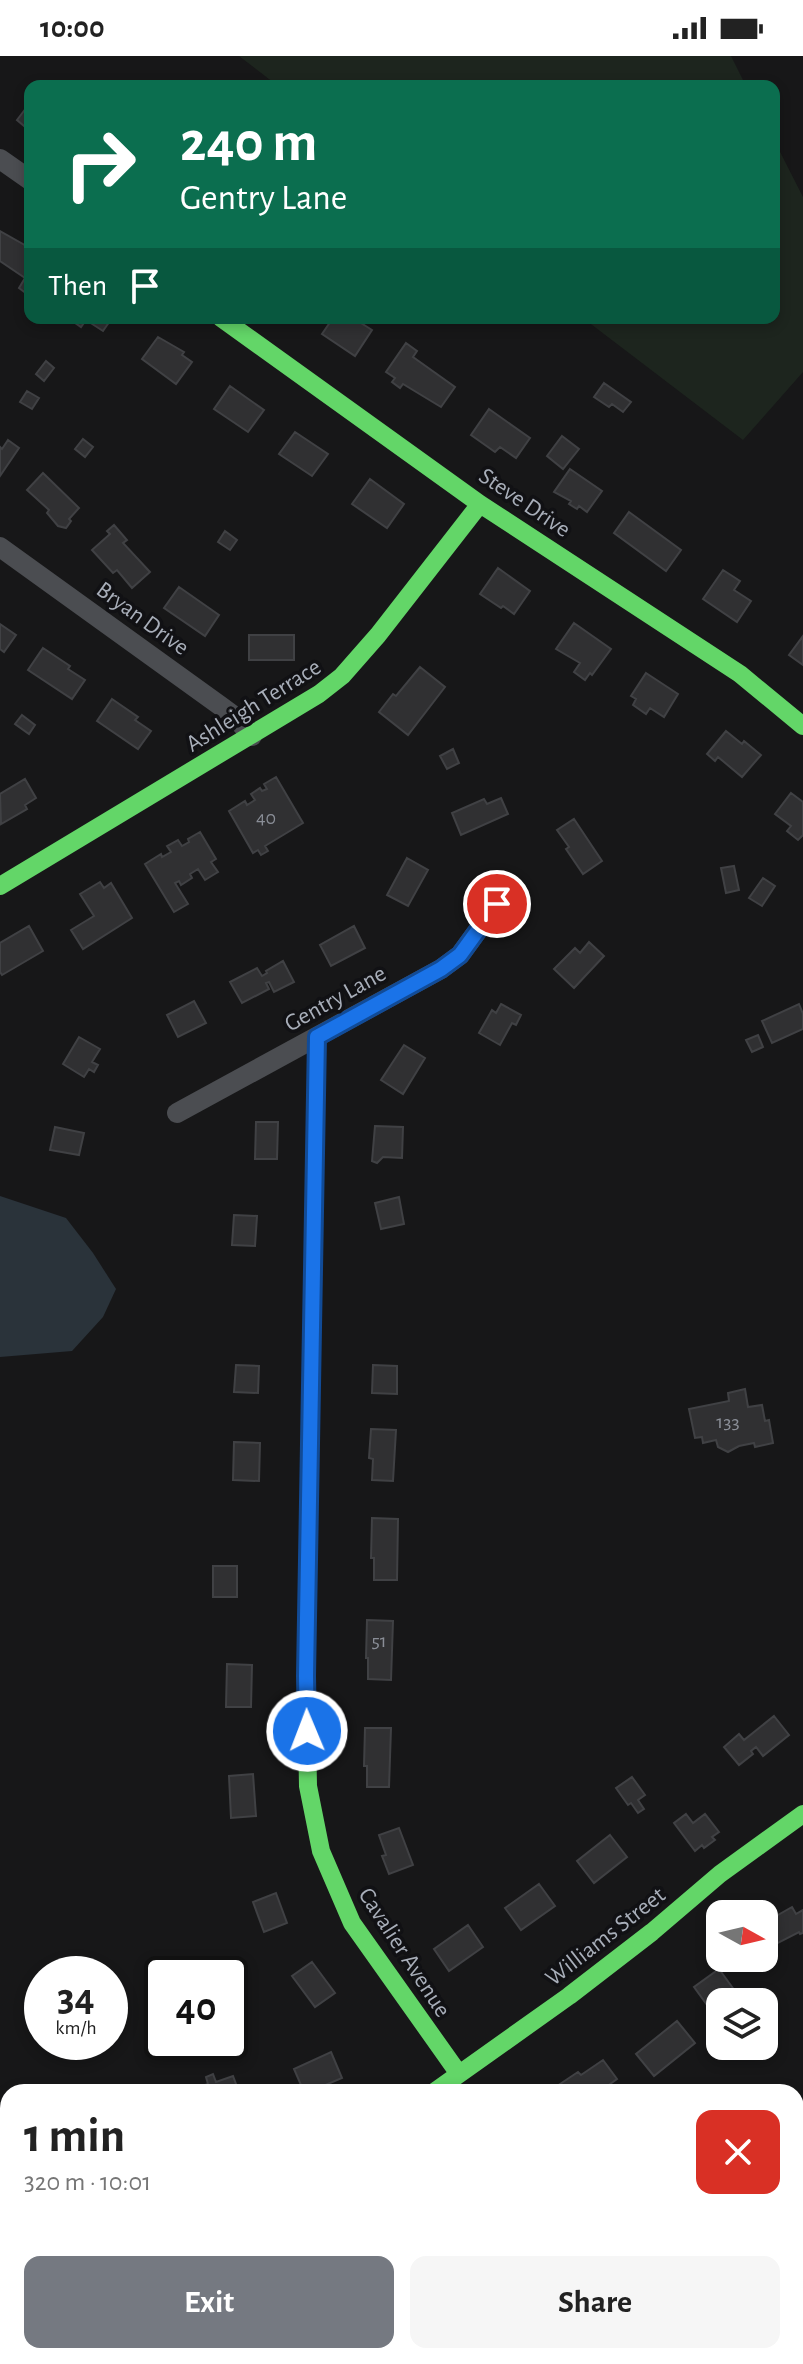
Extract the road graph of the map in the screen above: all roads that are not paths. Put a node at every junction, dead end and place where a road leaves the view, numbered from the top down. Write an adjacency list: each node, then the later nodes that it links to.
1 (0, 159): 2 (street)
2 (24, 176)
3 (229, 324): 4 (street, Steve Drive)
4 (480, 504): 6 (street, Steve Drive); 7 (street, Ashleigh Terrace)
5 (0, 547): 7 (street, Bryan Drive)
6 (803, 726)
7 (252, 736): 8 (street, Ashleigh Terrace)
8 (0, 886)
9 (497, 904): 10 (street, Gentry Lane)
10 (317, 1037): 11 (street, Gentry Lane); 13 (street, Cavalier Avenue)
11 (177, 1113)
12 (803, 1814): 13 (street, Williams Street)
13 (459, 2074): 14 (street, Williams Street)
14 (445, 2084)

